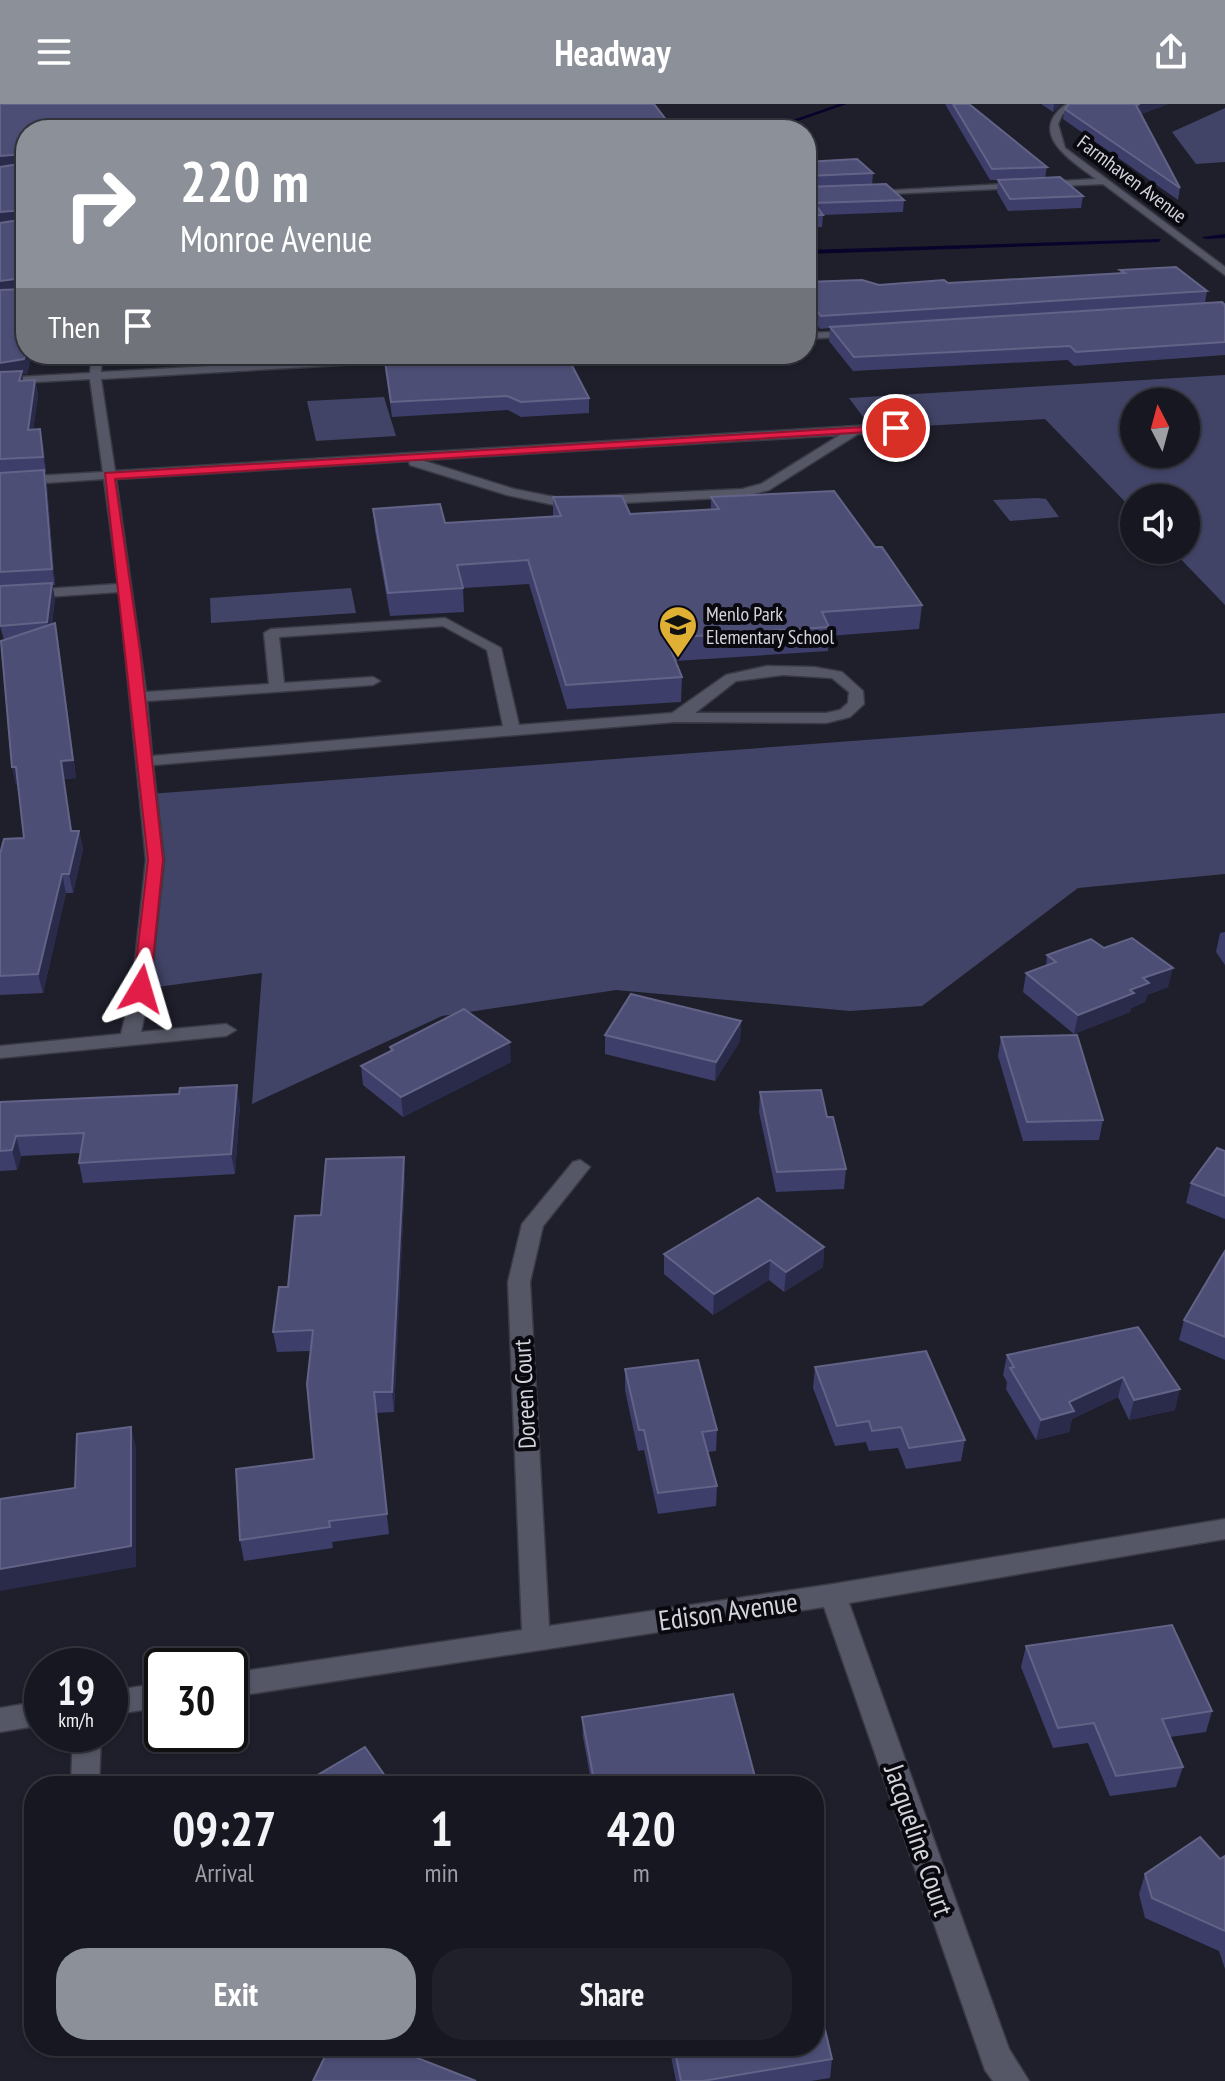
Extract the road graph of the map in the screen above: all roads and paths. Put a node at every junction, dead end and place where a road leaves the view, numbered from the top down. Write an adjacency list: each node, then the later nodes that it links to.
1 (1071, 104): 2 (street, Farmhaven Avenue)
2 (1105, 181): 3 (street); 4 (street, Farmhaven Avenue)
3 (858, 192)
4 (1225, 272)
5 (868, 332): 6 (street)
6 (816, 335)
7 (96, 364): 9 (street)
8 (303, 364): 9 (street)
9 (95, 376): 10 (street); 14 (street)
10 (0, 381)
11 (896, 428): 12 (street)
12 (856, 430): 13 (street); 13 (street)
13 (402, 458): 14 (street)
14 (109, 476): 15 (street); 16 (street)
15 (0, 482)
16 (123, 588): 17 (street); 20 (street)
17 (0, 596)
18 (373, 681): 19 (street)
19 (277, 688): 20 (street); 22 (street)
20 (139, 697): 23 (street)
21 (675, 717): 21 (street); 22 (street)
22 (512, 730): 23 (street)
23 (145, 761): 25 (street)
24 (226, 1030): 25 (street)
25 (130, 1039): 26 (street)
26 (0, 1052)
27 (580, 1167): 30 (street, Doreen Court)
28 (1225, 1529): 29 (street, Edison Avenue)
29 (833, 1595): 30 (street, Edison Avenue); 36 (street, Jacqueline Court)
30 (536, 1639): 31 (street, Edison Avenue)
31 (248, 1682)
32 (24, 1716): 33 (street)
33 (0, 1720)
34 (86, 1752): 35 (street)
35 (85, 1776)
36 (1013, 2081)

